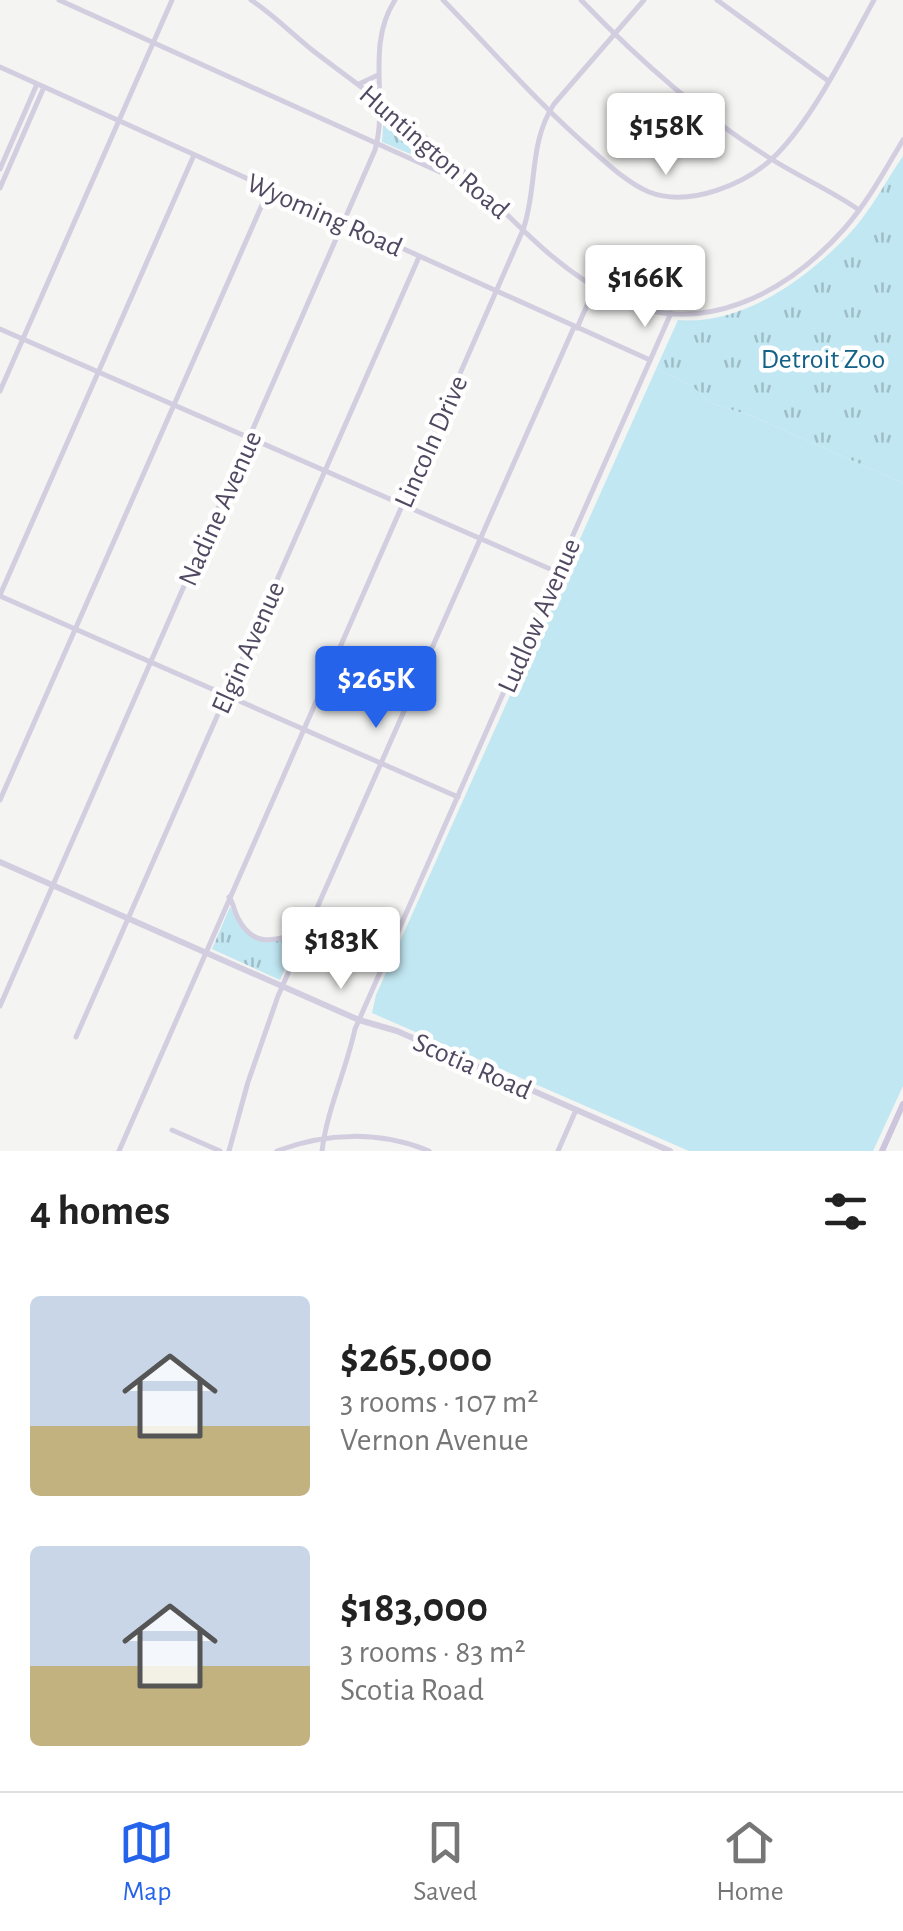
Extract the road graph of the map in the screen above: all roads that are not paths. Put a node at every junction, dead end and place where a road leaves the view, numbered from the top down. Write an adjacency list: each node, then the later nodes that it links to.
1 (59, 0): 11 (street)
2 (172, 0): 11 (street)
3 (250, 0): 15 (street, Huntington Road)
4 (394, 0): 13 (street, Nadine Avenue)
5 (443, 0): 18 (street)
6 (581, 0): 10 (street)
7 (644, 0): 10 (street, Lincoln Drive)
8 (716, 0): 14 (street)
9 (874, 0): 14 (street)
10 (614, 34): 18 (street, Lincoln Drive); 23 (street)
11 (153, 42): 19 (street); 21 (street)
12 (0, 67): 16 (street, Wyoming Road)
13 (378, 75): 15 (street); 17 (street, Nadine Avenue)
14 (828, 80): 23 (street)
15 (358, 84): 17 (street, Huntington Road)
16 (41, 86): 19 (street, Wyoming Road); 25 (street); 28 (street)
17 (380, 102): 21 (street, Nadine Avenue); 24 (street, Huntington Road)
18 (548, 112): 23 (street); 31 (street, Lincoln Drive)
19 (118, 121): 22 (street, Wyoming Road); 41 (street)
20 (903, 140): 30 (street, Huntington Road)
21 (377, 143): 26 (street); 33 (street, Nadine Avenue)
22 (194, 155): 29 (street, Wyoming Road); 43 (street)
23 (771, 159): 30 (street)
24 (460, 168): 26 (street); 27 (street, Huntington Road)
25 (0, 169)
26 (452, 177): 27 (street)
27 (472, 180): 32 (street, Huntington Road)
28 (0, 188)
29 (269, 189): 33 (street, Wyoming Road); 45 (street)
30 (859, 210): 38 (street, Huntington Road)
31 (529, 212): 32 (street); 34 (street, Lincoln Drive)
32 (511, 216): 34 (street, Huntington Road)
33 (344, 223): 35 (street, Wyoming Road); 46 (street, Nadine Avenue)
34 (524, 230): 36 (street, Huntington Road); 37 (street, Lincoln Drive)
35 (419, 257): 37 (street, Wyoming Road); 47 (street, Elgin Avenue)
36 (595, 287): 38 (street, Huntington Road); 39 (street)
37 (496, 291): 39 (street, Wyoming Road); 48 (street, Lincoln Drive)
38 (671, 313): 42 (street, Ludlow Avenue)
39 (575, 327): 42 (street, Wyoming Road); 49 (street)
40 (0, 329): 41 (street)
41 (22, 339): 43 (street); 44 (street)
42 (650, 360): 50 (street, Ludlow Avenue)
43 (98, 372): 45 (street); 51 (street)
44 (0, 391)
45 (174, 405): 46 (street); 52 (street)
46 (250, 438): 47 (street); 53 (street, Nadine Avenue)
47 (325, 471): 48 (street); 54 (street, Elgin Avenue)
48 (402, 505): 49 (street); 55 (street, Lincoln Drive)
49 (480, 539): 50 (street); 56 (street)
50 (557, 572): 57 (street, Ludlow Avenue)
51 (0, 596): 52 (street)
52 (75, 629): 53 (street); 58 (street)
53 (150, 662): 54 (street); 60 (street, Nadine Avenue)
54 (226, 695): 55 (street); 62 (street, Elgin Avenue)
55 (303, 728): 56 (street); 61 (street, Lincoln Drive)
56 (382, 763): 57 (street); 63 (street)
57 (458, 796): 67 (street, Ludlow Avenue)
58 (0, 800)
59 (0, 862): 60 (street, Scotia Road)
60 (53, 885): 62 (street, Scotia Road); 66 (street, Nadine Avenue)
61 (229, 897): 63 (street); 64 (street, Lincoln Drive)
62 (128, 918): 64 (street, Scotia Road); 68 (street, Elgin Avenue)
63 (308, 931): 65 (street)
64 (205, 952): 65 (street, Scotia Road); 73 (street, Lincoln Drive)
65 (283, 986): 67 (street, Scotia Road); 75 (street)
66 (0, 1006)
67 (359, 1020): 70 (street, Scotia Road); 72 (street, Ludlow Avenue)
68 (76, 1037)
69 (903, 1104): 81 (main road)
70 (576, 1110): 79 (street); 80 (street, Scotia Road)
71 (172, 1130): 74 (street)
72 (324, 1138): 76 (street); 77 (street, Ludlow Avenue); 78 (street)
73 (119, 1151)
74 (220, 1151)
75 (230, 1151)
76 (277, 1151)
77 (322, 1151)
78 (428, 1151)
79 (558, 1151)
80 (670, 1151)
81 (882, 1151)

